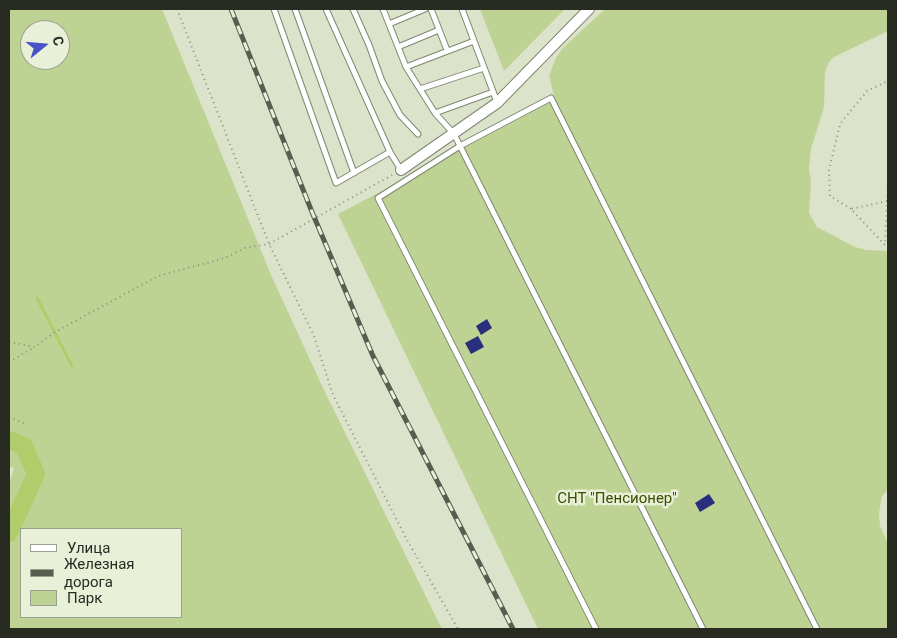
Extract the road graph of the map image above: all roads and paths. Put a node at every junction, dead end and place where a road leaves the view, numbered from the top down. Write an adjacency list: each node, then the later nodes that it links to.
1 (177, 9): 32 (path)
2 (274, 9): 28 (lane)
3 (295, 9): 28 (lane)
4 (326, 9): 26 (lane)
5 (354, 9): 23 (lane)
6 (383, 9): 11 (lane)
7 (425, 9): 11 (lane)
8 (431, 9): 12 (lane)
9 (462, 9): 13 (lane)
10 (589, 9): 21 (street)
11 (389, 24): 14 (lane)
12 (439, 30): 14 (lane); 15 (lane)
13 (474, 41): 15 (lane); 17 (lane)
14 (398, 47): 16 (lane)
15 (447, 50): 16 (lane)
16 (406, 67): 19 (lane)
17 (484, 68): 19 (lane); 20 (lane)
18 (888, 81): 31 (path)
19 (420, 89): 22 (lane)
20 (493, 92): 21 (lane); 22 (lane)
21 (497, 103): 24 (street)
22 (435, 113): 24 (lane)
23 (418, 134)
24 (454, 134): 25 (lane); 27 (street)
25 (460, 146): 39 (lane); 40 (lane); 41 (lane)
26 (390, 152): 27 (lane); 28 (lane)
27 (401, 170): 32 (path)
28 (354, 173)
29 (888, 183): 30 (path)
30 (887, 201): 31 (path); 31 (path)
31 (852, 209)
32 (269, 244): 34 (path); 38 (path)
33 (9, 342): 34 (path)
34 (35, 347): 35 (path)
35 (9, 362)
36 (9, 417): 37 (path)
37 (24, 423)
38 (458, 629)
39 (596, 629)
40 (703, 629)
41 (817, 629)

